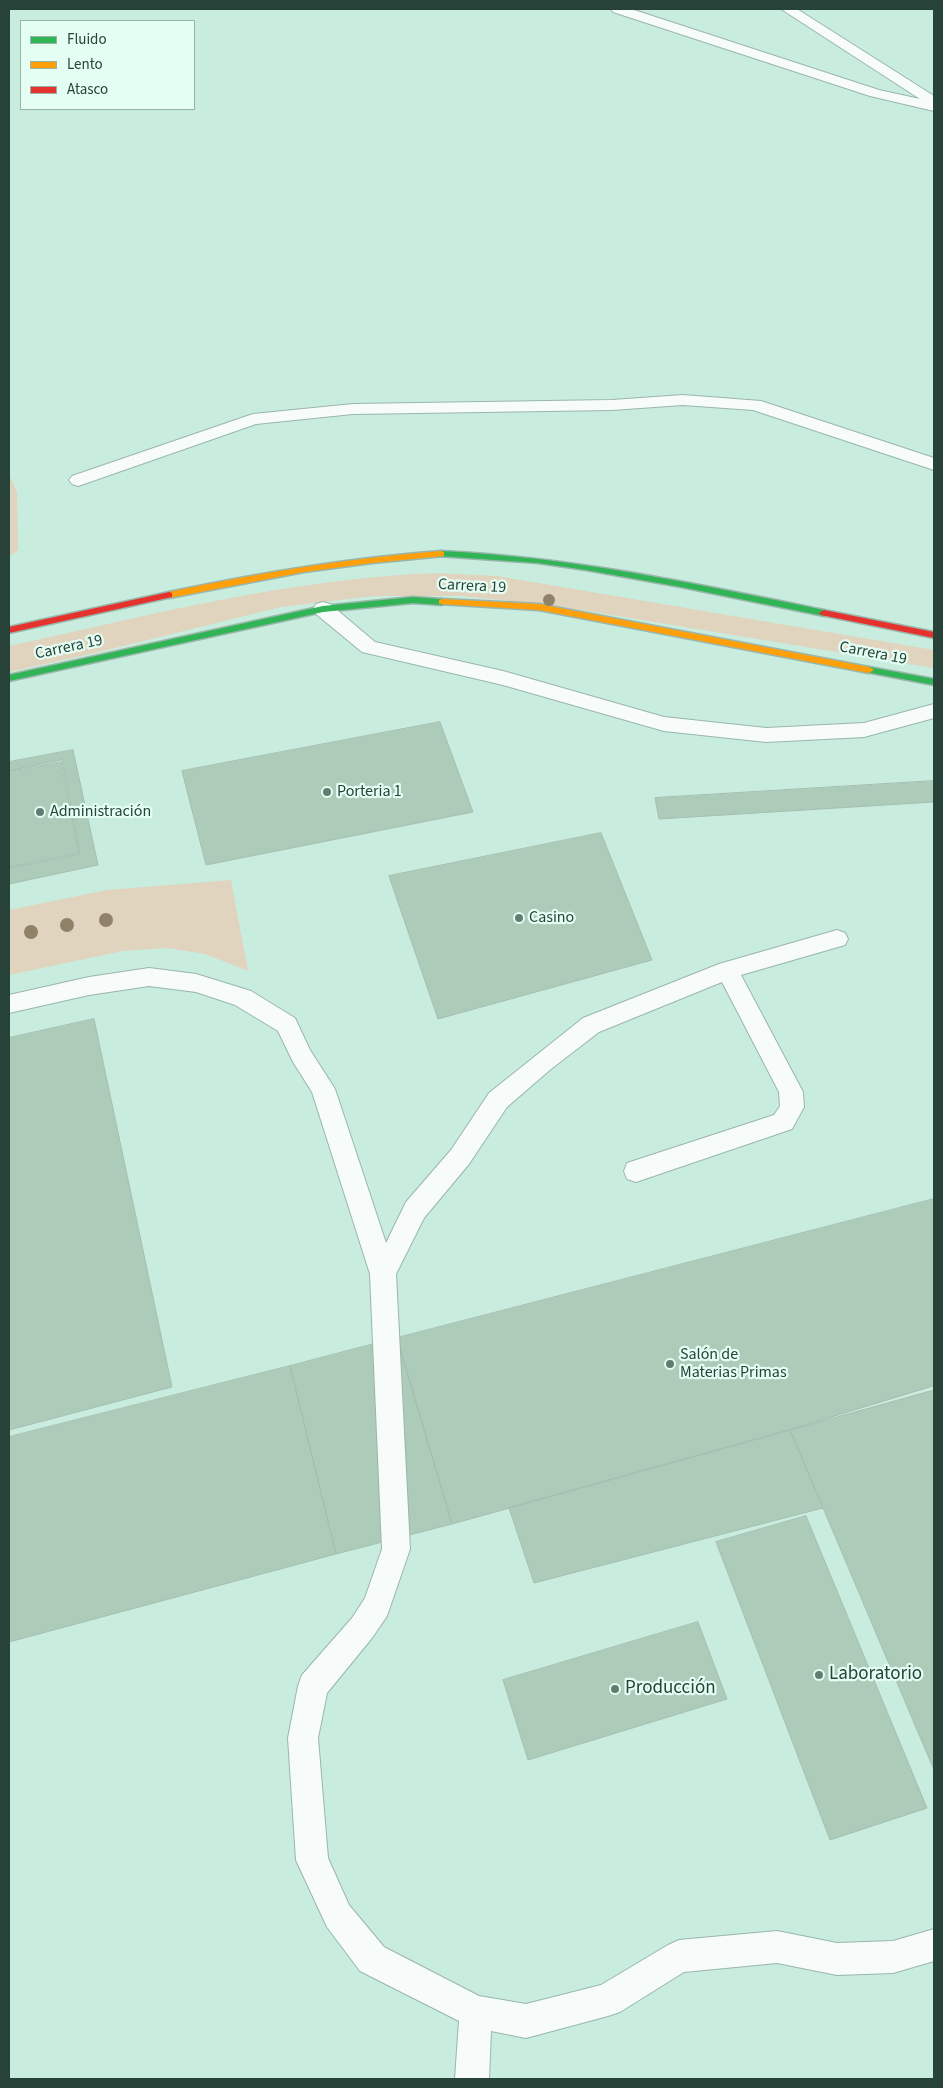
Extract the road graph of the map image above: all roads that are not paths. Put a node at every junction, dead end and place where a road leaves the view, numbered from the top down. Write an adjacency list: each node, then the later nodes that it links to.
1 (618, 9): 4 (lane)
2 (788, 9): 3 (lane)
3 (934, 103)
4 (934, 107)
5 (934, 464): 6 (lane)
6 (78, 480)
7 (323, 609): 10 (main road, Carrera 19); 11 (main road, Carrera 19); 12 (lane)
8 (9, 630): 9 (main road, Carrera 19)
9 (934, 635)
10 (9, 678)
11 (934, 682)
12 (934, 711)
13 (837, 939): 14 (lane)
14 (727, 970): 16 (lane); 17 (lane)
15 (9, 1004): 17 (lane)
16 (636, 1171)
17 (382, 1274): 19 (lane)
18 (934, 1945): 19 (lane)
19 (476, 2012): 20 (lane)
20 (472, 2079)

